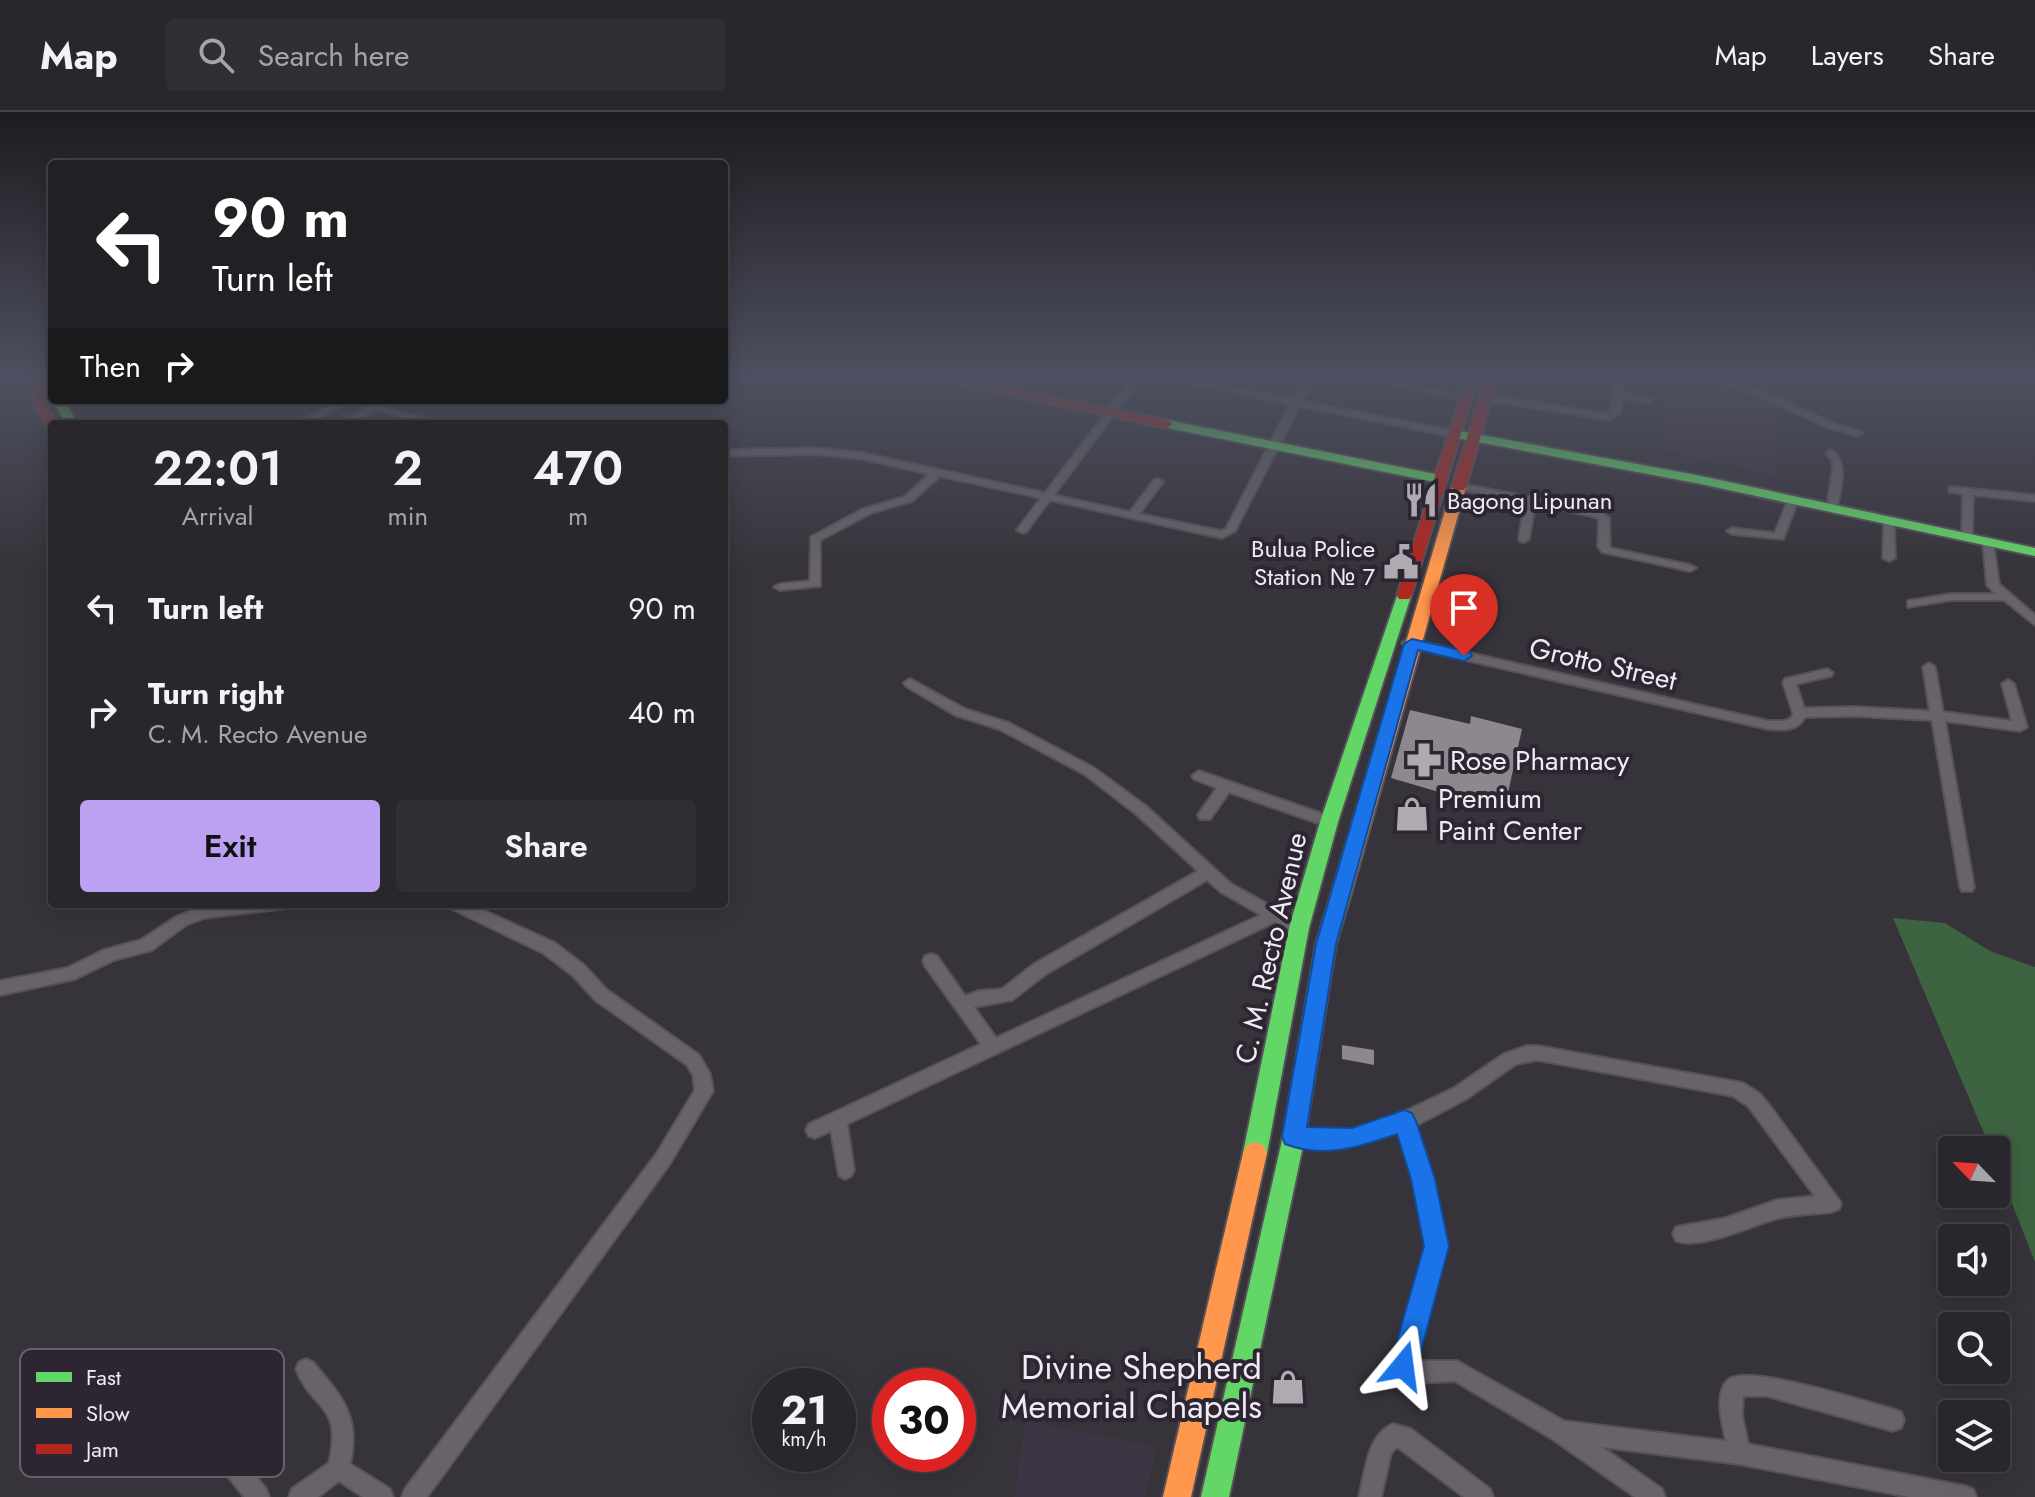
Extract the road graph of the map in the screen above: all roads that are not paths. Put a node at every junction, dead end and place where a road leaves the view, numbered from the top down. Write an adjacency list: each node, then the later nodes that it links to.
1 (1091, 440): 16 (street)
2 (1244, 440): 7 (main road)
3 (1279, 440): 7 (street)
4 (1461, 440): 11 (main road, C. M. Recto Avenue)
5 (1463, 440): 13 (main road, C. M. Recto Avenue)
6 (1487, 440): 19 (main road)
7 (1276, 446): 11 (main road); 21 (street)
8 (728, 453): 10 (street)
9 (1831, 453): 20 (street)
10 (938, 472): 16 (street); 31 (street)
11 (1440, 479): 35 (main road, C. M. Recto Avenue)
12 (1158, 482): 21 (street)
13 (1458, 486): 18 (street); 36 (main road, C. M. Recto Avenue)
14 (1953, 490): 15 (street)
15 (1968, 490): 17 (street); 25 (street)
16 (1048, 496): 21 (street); 23 (street)
17 (2035, 498)
18 (1531, 500): 26 (street); 30 (street)
19 (1793, 500): 20 (main road); 24 (street)
20 (1832, 508): 22 (main road)
21 (1132, 516)
22 (1889, 521): 25 (main road); 29 (street)
23 (1022, 530)
24 (1732, 531)
25 (1967, 537): 27 (main road)
26 (1524, 539)
27 (1988, 542): 28 (main road); 32 (street)
28 (2035, 552)
29 (1889, 558)
30 (1690, 568)
31 (780, 587)
32 (2005, 597): 33 (street); 34 (street)
33 (1912, 604)
34 (2035, 621)
35 (1391, 639): 36 (street, Grotto Street); 46 (main road, C. M. Recto Avenue)
36 (1412, 644): 41 (street, Grotto Street); 61 (main road, C. M. Recto Avenue)
37 (1929, 667): 42 (street)
38 (1827, 673): 41 (street)
39 (910, 683): 47 (street)
40 (2008, 684): 42 (street)
41 (1799, 713): 42 (street)
42 (1937, 715): 48 (street)
43 (1199, 776): 44 (street)
44 (1226, 786): 45 (street); 46 (street)
45 (1205, 815)
46 (1329, 822): 52 (main road, C. M. Recto Avenue)
47 (1207, 873): 51 (street); 55 (street)
48 (1967, 887)
49 (229, 908): 54 (street)
50 (463, 908): 73 (street)
51 (1273, 916): 52 (street); 56 (street)
52 (1299, 928): 60 (main road, C. M. Recto Avenue)
53 (931, 961): 55 (street)
54 (0, 988)
55 (961, 1005): 56 (street)
56 (992, 1046): 57 (street)
57 (838, 1120): 59 (street); 62 (street)
58 (1404, 1121): 61 (street); 63 (street); 66 (street)
59 (815, 1130)
60 (1260, 1131): 61 (street); 74 (main road, C. M. Recto Avenue)
61 (1294, 1136): 75 (main road, C. M. Recto Avenue)
62 (845, 1170)
63 (1683, 1234)
64 (306, 1369): 68 (street)
65 (1893, 1420): 67 (street)
66 (1562, 1432): 67 (street); 78 (street)
67 (1739, 1453): 79 (street)
68 (338, 1470): 71 (street); 72 (street)
69 (243, 1477): 70 (street)
70 (258, 1497)
71 (300, 1497)
72 (382, 1497)
73 (413, 1497)
74 (1177, 1497)
75 (1215, 1497)
76 (1370, 1497): 77 (street)
77 (1482, 1497)
78 (1654, 1497)
79 (1965, 1497)

